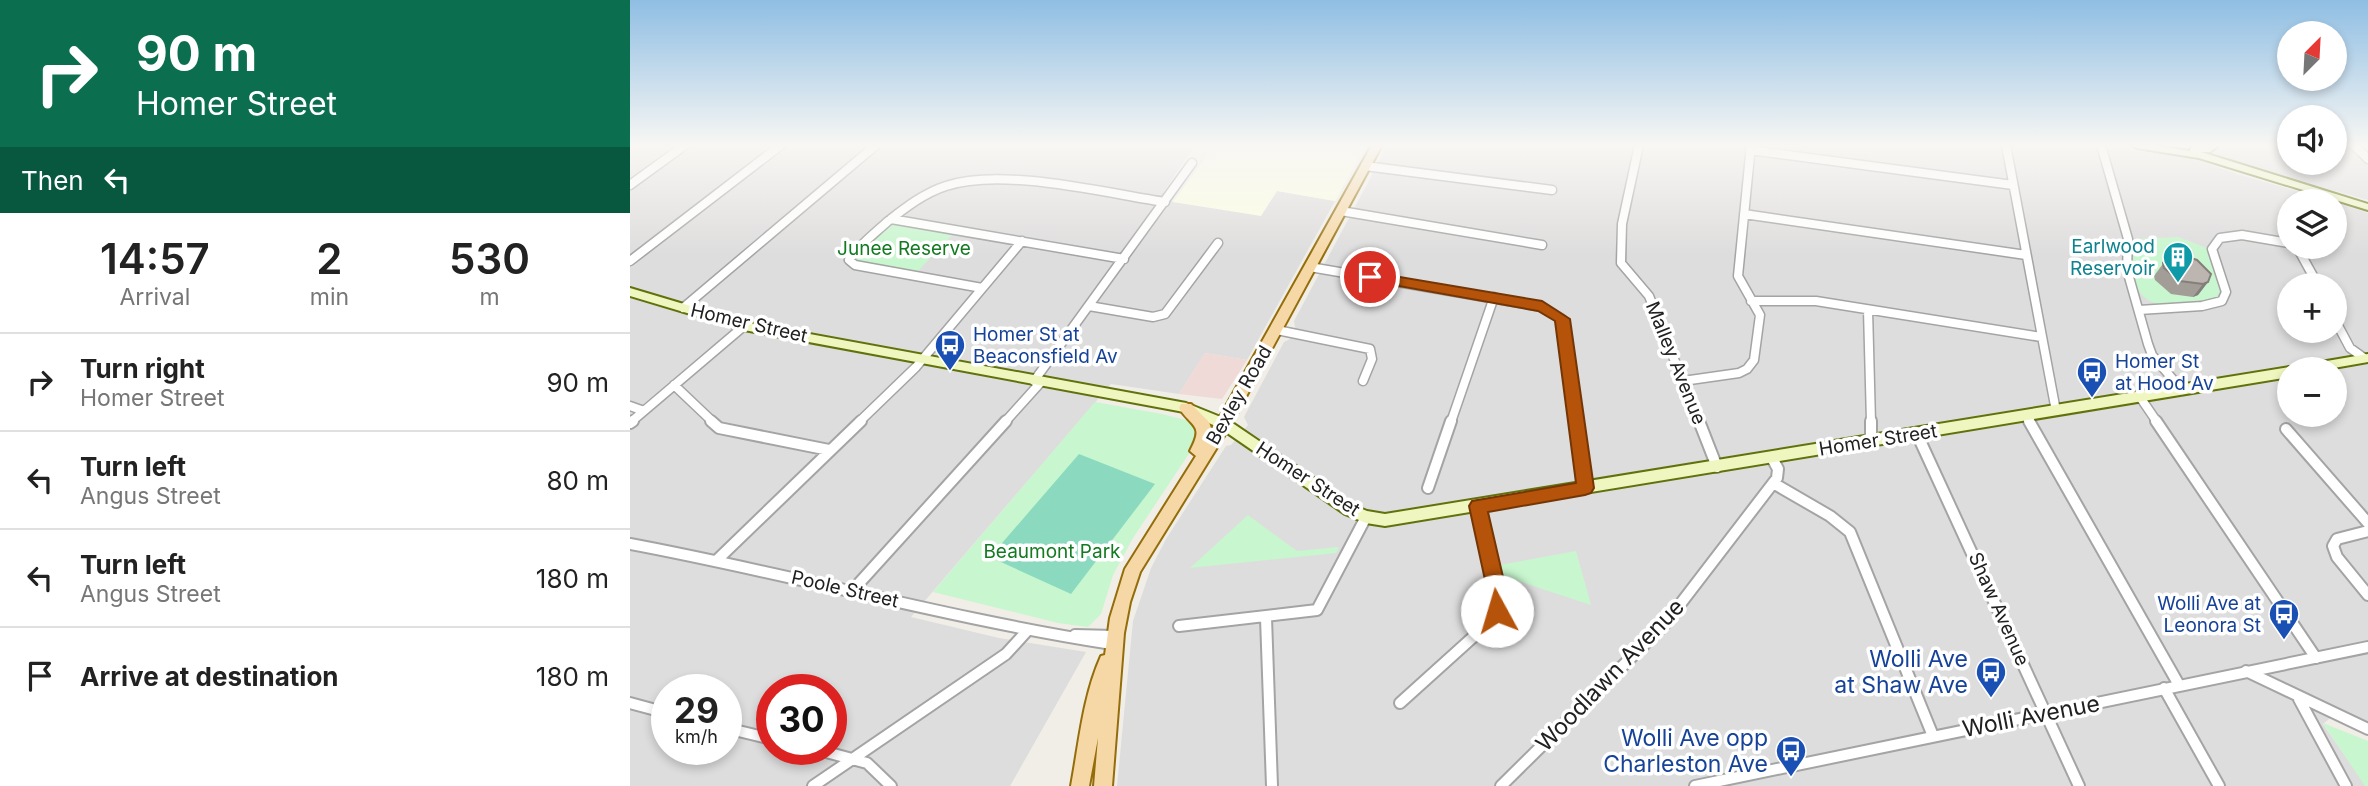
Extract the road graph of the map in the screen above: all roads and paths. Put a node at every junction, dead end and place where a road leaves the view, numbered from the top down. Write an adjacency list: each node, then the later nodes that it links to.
1 (733, 182): 27 (street)
2 (830, 182): 34 (street)
3 (961, 182): 20 (street)
4 (1033, 182): 16 (street)
5 (1179, 182): 16 (street)
6 (1357, 182): 18 (main road, Bexley Road)
7 (1488, 182): 15 (street)
8 (1631, 182): 47 (street, Malley Avenue)
9 (1747, 182): 19 (street)
10 (1990, 182): 14 (street)
11 (2012, 182): 14 (street)
12 (2112, 182): 36 (street)
13 (2286, 182): 17 (street)
14 (2013, 185): 25 (street)
15 (1552, 190)
16 (1165, 202): 26 (street)
17 (2368, 207)
18 (1341, 211): 24 (street); 28 (main road, Bexley Road)
19 (1744, 214): 25 (street); 32 (street)
20 (891, 219): 22 (street); 29 (street)
21 (2277, 241): 36 (street)
22 (1021, 242): 26 (street); 29 (street)
23 (1218, 243): 33 (street)
24 (1542, 245)
25 (2026, 254): 39 (street)
26 (1125, 259): 33 (street)
27 (630, 261)
28 (1310, 267): 31 (street); 38 (main road, Bexley Road)
29 (982, 288): 42 (street)
30 (630, 292): 34 (street, Homer Street)
31 (1494, 298): 66 (street); 67 (street)
32 (1751, 301): 35 (street); 47 (street)
33 (1089, 306): 45 (street)
34 (683, 308): 37 (street, Homer Street)
35 (1868, 310): 39 (street); 60 (street)
36 (2139, 310): 49 (street)
37 (744, 326): 42 (street, Homer Street); 48 (street)
38 (1277, 330): 46 (street); 57 (main road, Bexley Road)
39 (2041, 337): 54 (street)
40 (2347, 342): 41 (street)
41 (2366, 358): 43 (street)
42 (922, 360): 45 (street, Homer Street); 61 (street)
43 (2347, 361)
44 (2277, 374): 49 (street, Homer Street)
45 (1037, 381): 52 (street, Homer Street); 74 (street)
46 (1363, 381)
47 (1683, 381): 63 (street, Malley Avenue)
48 (674, 385): 53 (street); 61 (street)
49 (2182, 390): 50 (street, Homer Street)
50 (2140, 397): 54 (street, Homer Street); 81 (street)
51 (630, 406): 53 (street)
52 (1186, 408): 57 (street, Homer Street); 64 (main road)
53 (644, 411): 56 (street)
54 (2056, 411): 55 (street, Homer Street)
55 (2026, 415): 59 (street, Homer Street); 83 (street)
56 (630, 423)
57 (1224, 424): 64 (main road, Bexley Road); 69 (street, Homer Street)
58 (2286, 429): 70 (street)
59 (1917, 434): 60 (street, Homer Street); 89 (street, Shaw Avenue)
60 (1871, 441): 62 (street, Homer Street)
61 (829, 450): 73 (street)
62 (1772, 458): 63 (street, Homer Street); 65 (street)
63 (1717, 467): 67 (street, Homer Street)
64 (1187, 482): 79 (main road, Bexley Road)
65 (1773, 484): 91 (street); 99 (street, Woodlawn Avenue)
66 (1428, 488)
67 (1585, 488): 68 (street, Homer Street)
68 (1478, 506): 69 (street, Homer Street); 87 (street)
69 (1366, 517): 76 (street)
70 (2368, 523)
71 (2368, 531): 75 (street)
72 (630, 544): 73 (street, Poole Street)
73 (717, 560): 74 (street, Poole Street)
74 (852, 591): 78 (street, Poole Street)
75 (2368, 595)
76 (1266, 618): 77 (street); 98 (street)
77 (1178, 626)
78 (1027, 631): 79 (street, Poole Street); 93 (street)
79 (1113, 642): 96 (main road, Bexley Road); 97 (main road, Bexley Road)
80 (2368, 648): 81 (street, Wolli Avenue)
81 (2316, 658): 82 (street, Wolli Avenue)
82 (2246, 671): 83 (street, Wolli Avenue); 85 (street)
83 (2179, 685): 84 (street, Wolli Avenue)
84 (2164, 688): 89 (street, Wolli Avenue); 102 (street)
85 (2298, 697): 90 (street); 103 (street)
86 (630, 703): 88 (street)
87 (1400, 703)
88 (651, 709)
89 (2046, 713): 91 (street, Wolli Avenue); 101 (street, Shaw Avenue)
90 (2368, 729)
91 (1933, 736): 100 (street, Wolli Avenue)
92 (847, 757): 93 (street)
93 (853, 758): 94 (street); 95 (street)
94 (813, 786)
95 (891, 786)
96 (1080, 786)
97 (1103, 786)
98 (1272, 786)
99 (1502, 786)
100 (1695, 786)
101 (2079, 786)
102 (2219, 786)
103 (2346, 786)

